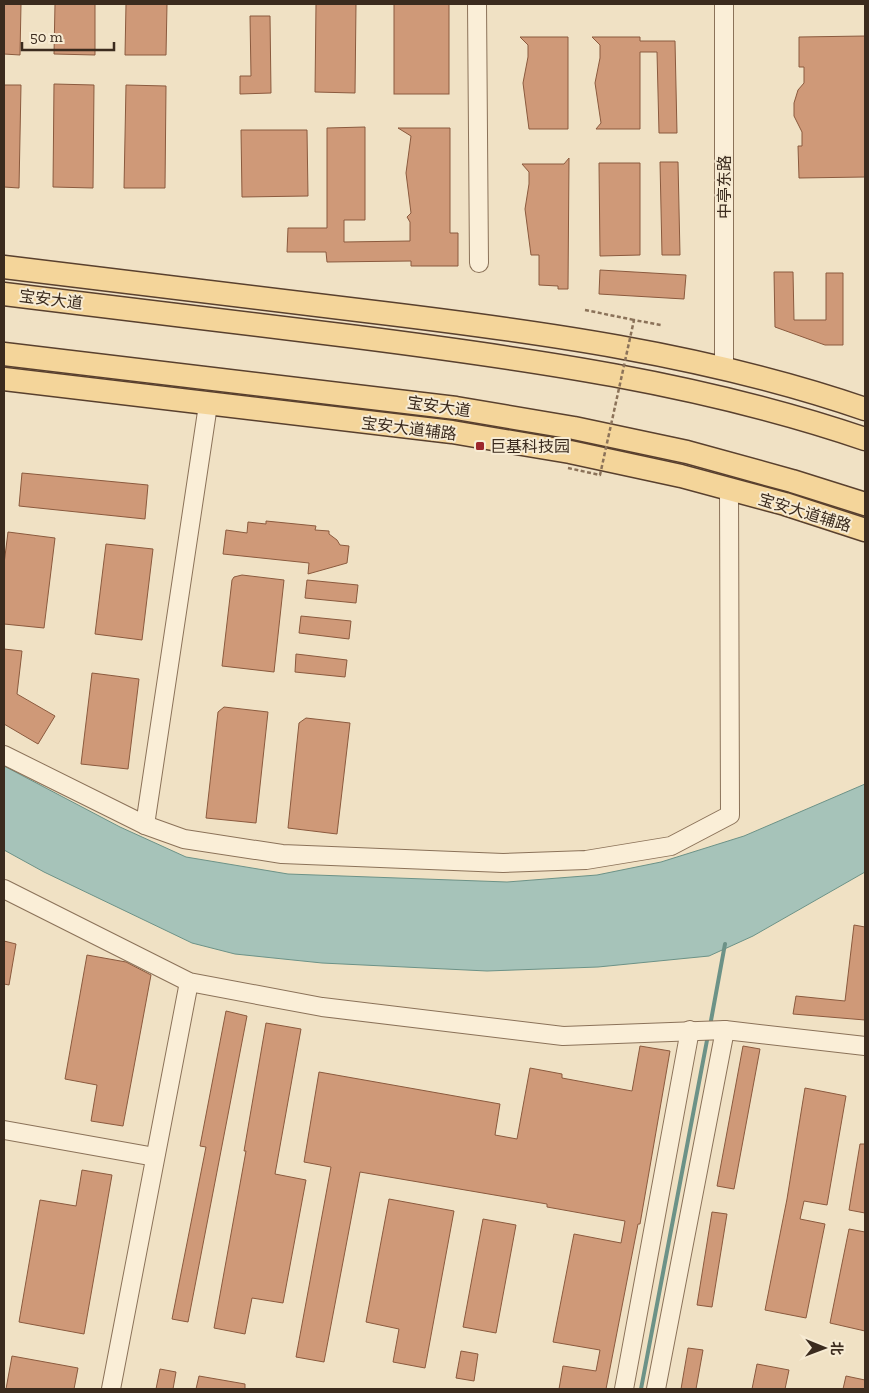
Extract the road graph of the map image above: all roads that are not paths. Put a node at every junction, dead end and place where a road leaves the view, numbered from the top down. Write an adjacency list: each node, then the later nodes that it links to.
1 (477, 4): 3 (street)
2 (724, 4): 9 (street, 中亭东路)
3 (479, 263)
4 (4, 267): 6 (main road)
5 (4, 294): 8 (main road, 宝安大道)
6 (397, 314): 8 (main road); 9 (main road)
7 (4, 354): 12 (main road, 宝安大道)
8 (537, 361): 14 (main road, 宝安大道)
9 (724, 370): 13 (main road)
10 (4, 380): 11 (main road, 宝安大道辅路)
11 (208, 405): 15 (main road, 宝安大道辅路); 20 (street)
12 (456, 408): 15 (main road); 17 (main road, 宝安大道)
13 (865, 409)
14 (865, 439)
15 (598, 458): 16 (main road, 宝安大道辅路)
16 (729, 489): 18 (main road, 宝安大道辅路); 20 (street)
17 (865, 504)
18 (865, 530)
19 (4, 755): 20 (street)
20 (144, 825)
21 (4, 890): 22 (street)
22 (189, 982): 23 (street); 27 (street)
23 (695, 1030): 24 (street); 29 (street)
24 (721, 1030): 25 (street); 30 (street)
25 (865, 1046)
26 (4, 1130): 27 (street)
27 (155, 1157): 28 (street)
28 (111, 1389)
29 (624, 1389)
30 (656, 1389)

